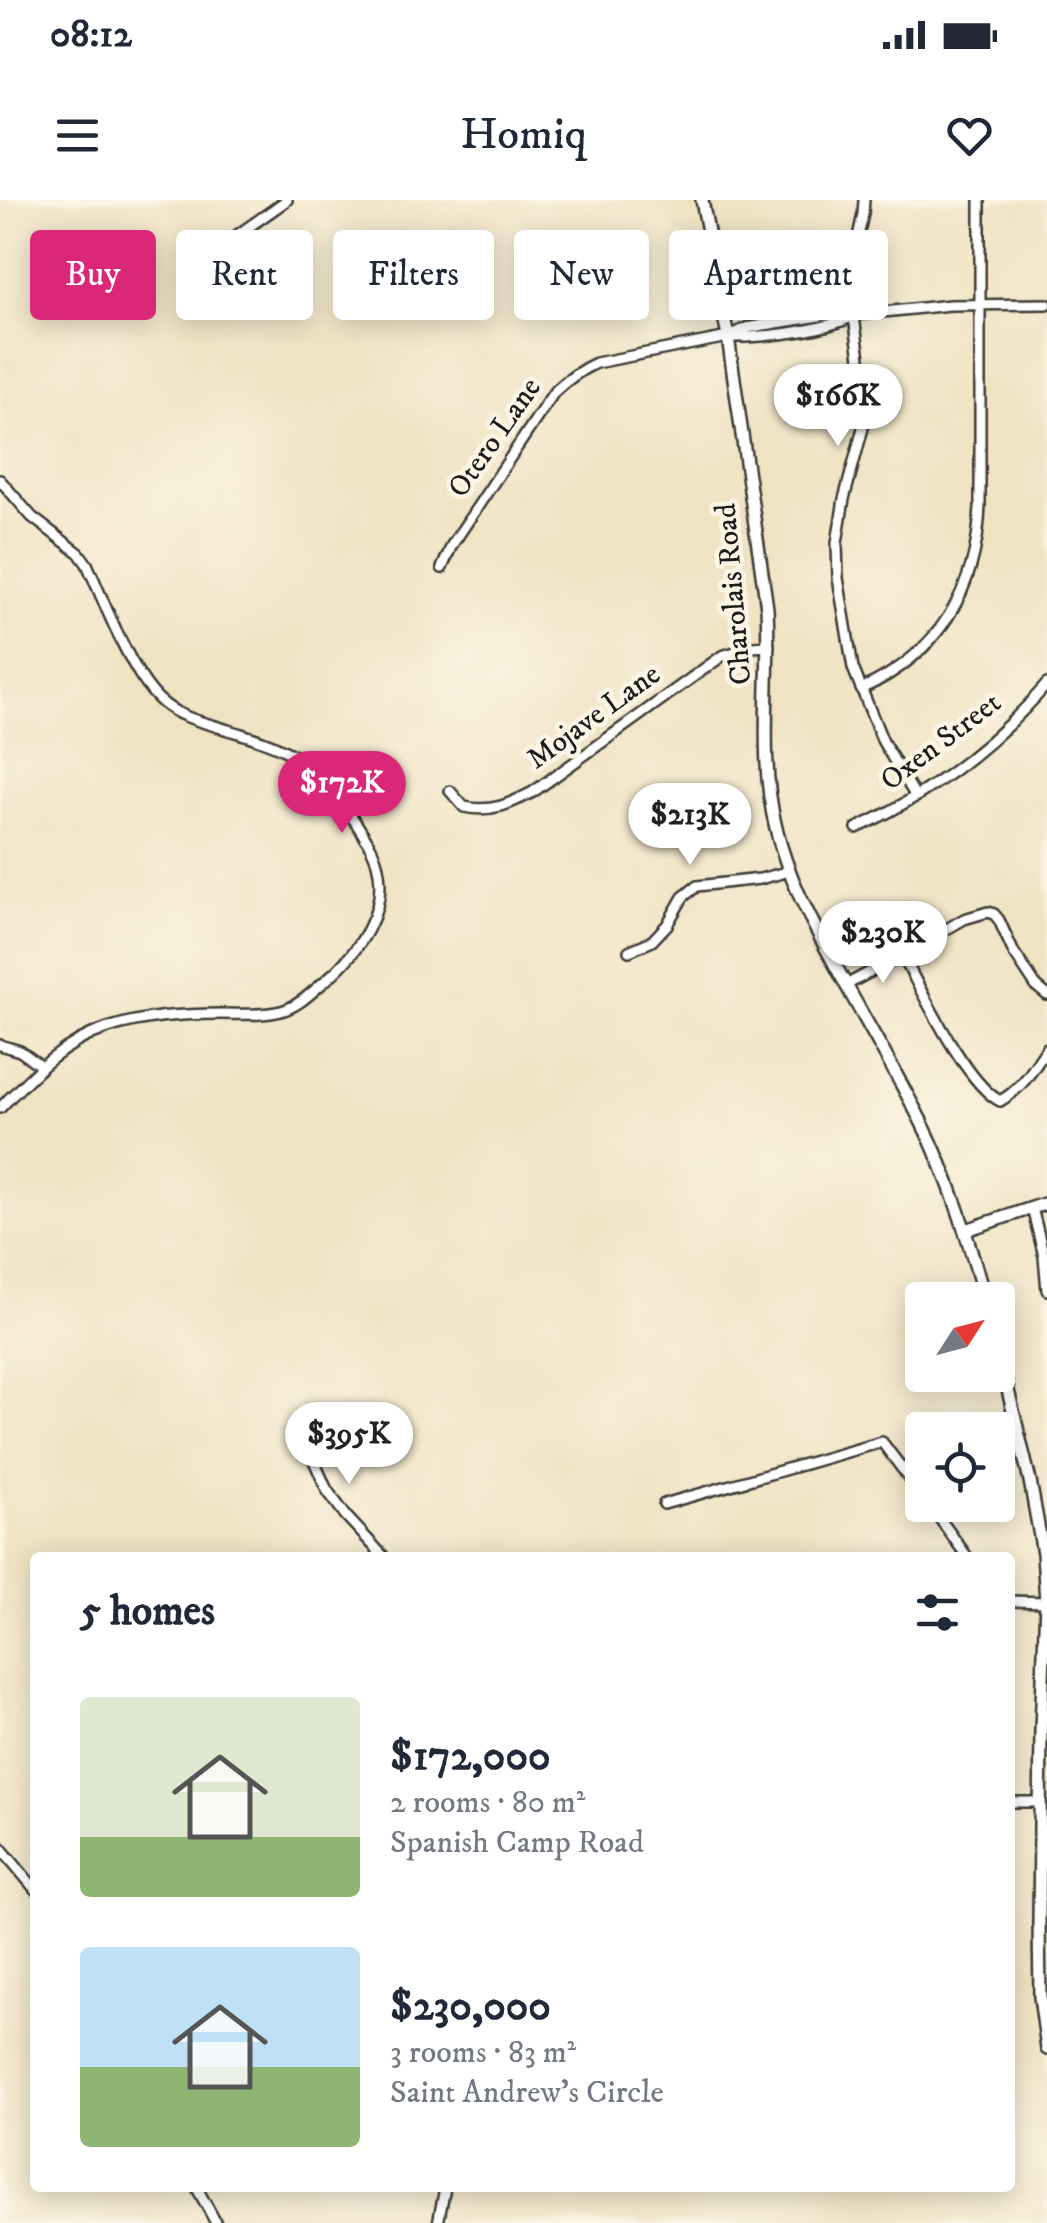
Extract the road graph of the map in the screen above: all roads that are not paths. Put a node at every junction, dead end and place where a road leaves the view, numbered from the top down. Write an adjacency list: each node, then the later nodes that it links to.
1 (288, 200): 5 (street)
2 (702, 200): 12 (street, Charolais Road)
3 (864, 200): 6 (street)
4 (980, 200): 8 (street)
5 (245, 230)
6 (860, 230)
7 (1047, 304): 8 (street, Otero Lane)
8 (979, 305): 9 (street, Otero Lane); 19 (street)
9 (888, 311)
10 (795, 320): 12 (street, Otero Lane)
11 (856, 320): 13 (street)
12 (728, 336): 16 (street, Otero Lane); 17 (street, Charolais Road)
13 (865, 392): 14 (street); 19 (street)
14 (806, 394)
15 (0, 480): 30 (street)
16 (442, 568)
17 (769, 646): 20 (street, Mojave Lane); 23 (street, Charolais Road)
18 (1047, 684): 21 (street, Oxen Street)
19 (860, 689): 21 (street)
20 (450, 791)
21 (916, 797): 22 (street, Oxen Street)
22 (857, 828)
23 (790, 872): 24 (street); 26 (street, Charolais Road)
24 (629, 951)
25 (902, 955): 26 (street); 27 (street); 29 (street)
26 (846, 985): 34 (street, Charolais Road)
27 (1047, 995)
28 (0, 1045): 30 (street)
29 (1047, 1048)
30 (41, 1066): 31 (street)
31 (0, 1108)
32 (1047, 1203): 33 (street)
33 (1032, 1208): 34 (street); 36 (street)
34 (966, 1230): 35 (street, Charolais Road)
35 (980, 1282)
36 (1047, 1290)
37 (1008, 1392): 45 (street)
38 (298, 1425): 42 (street)
39 (905, 1473): 40 (street)
40 (664, 1504)
41 (942, 1522): 43 (street)
42 (379, 1552)
43 (964, 1552)
44 (1015, 1601): 45 (street)
45 (1047, 1602): 47 (street)
46 (1015, 1802): 47 (street)
47 (1040, 1802): 50 (street)
48 (0, 1846): 49 (street)
49 (30, 1883)
50 (1044, 1924): 51 (street)
51 (1047, 2049)
52 (199, 2192): 54 (street)
53 (444, 2192): 55 (street)
54 (216, 2223)
55 (438, 2223)

